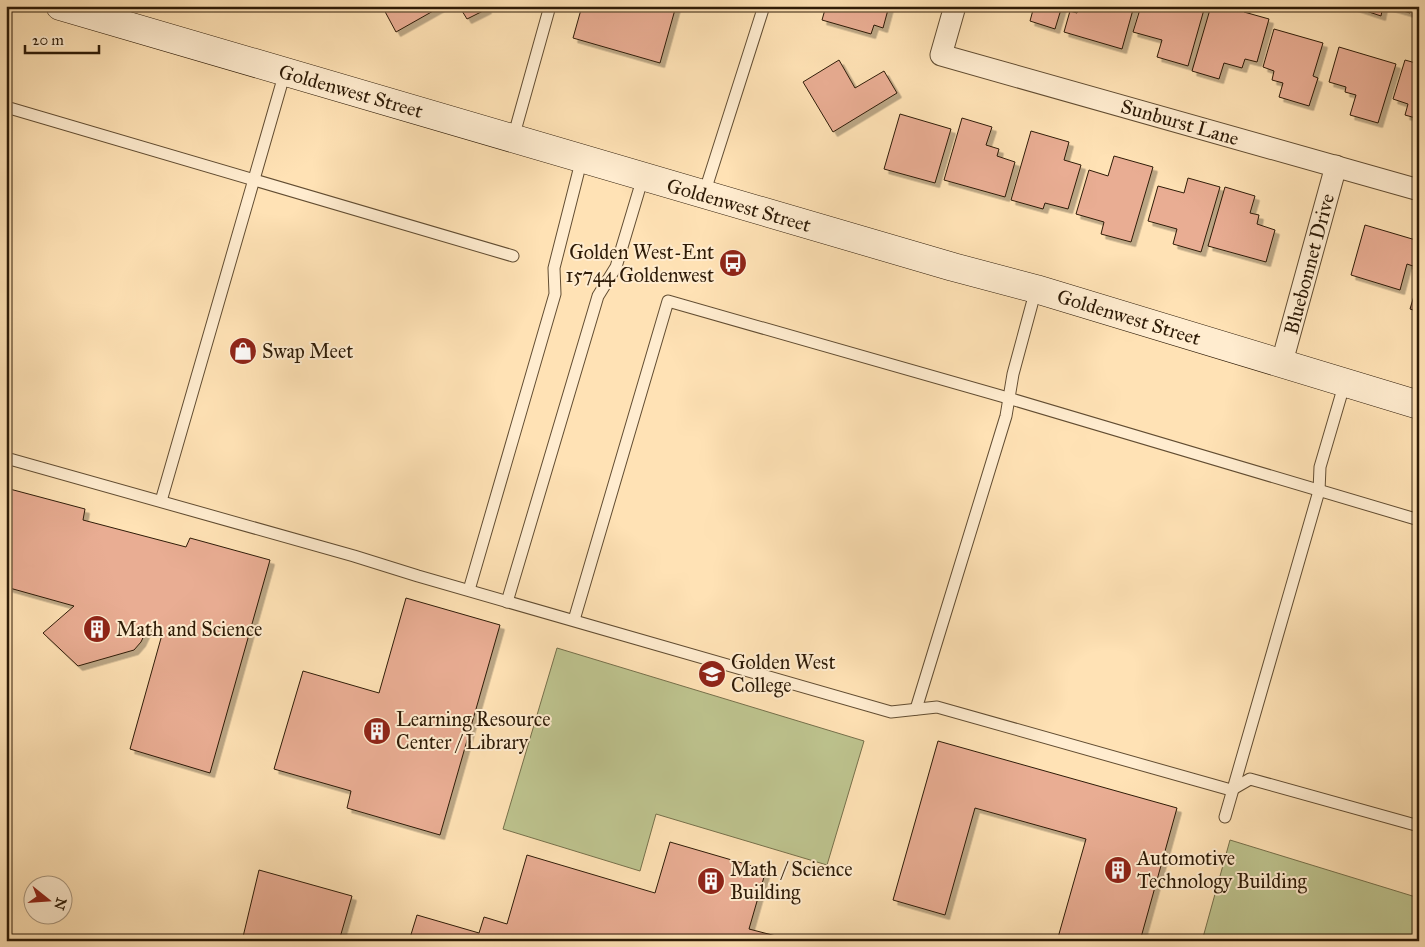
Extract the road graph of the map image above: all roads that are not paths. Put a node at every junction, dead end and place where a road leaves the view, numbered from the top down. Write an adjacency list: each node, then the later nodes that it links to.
1 (60, 6): 5 (main road, Goldenwest Street)
2 (550, 6): 7 (lane)
3 (764, 6): 13 (lane)
4 (955, 6): 9 (street, Sunburst Lane)
5 (285, 72): 7 (main road, Goldenwest Street); 11 (lane)
6 (6, 107): 11 (lane)
7 (513, 138): 8 (main road, Goldenwest Street)
8 (582, 158): 10 (main road, Goldenwest Street); 24 (lane)
9 (1336, 166): 12 (street, Sunburst Lane); 16 (street, Bluebonnet Drive)
10 (643, 176): 13 (main road, Goldenwest Street); 25 (lane)
11 (254, 179): 14 (lane); 22 (lane)
12 (1419, 190)
13 (704, 194): 15 (main road, Goldenwest Street)
14 (513, 256)
15 (1036, 289): 16 (main road, Goldenwest Street); 18 (lane)
16 (1282, 362): 17 (main road, Goldenwest Street)
17 (1345, 382): 19 (main road, Goldenwest Street); 21 (lane)
18 (1008, 398): 21 (lane); 26 (lane); 27 (lane)
19 (1419, 405)
20 (6, 458): 22 (lane)
21 (1319, 492): 23 (lane); 28 (lane)
22 (161, 501): 24 (lane)
23 (1419, 520)
24 (470, 590): 25 (lane)
25 (507, 602): 26 (lane)
26 (574, 620): 27 (lane)
27 (916, 709): 28 (lane)
28 (1231, 790): 29 (lane); 30 (lane)
29 (1225, 817)
30 (1419, 826)

